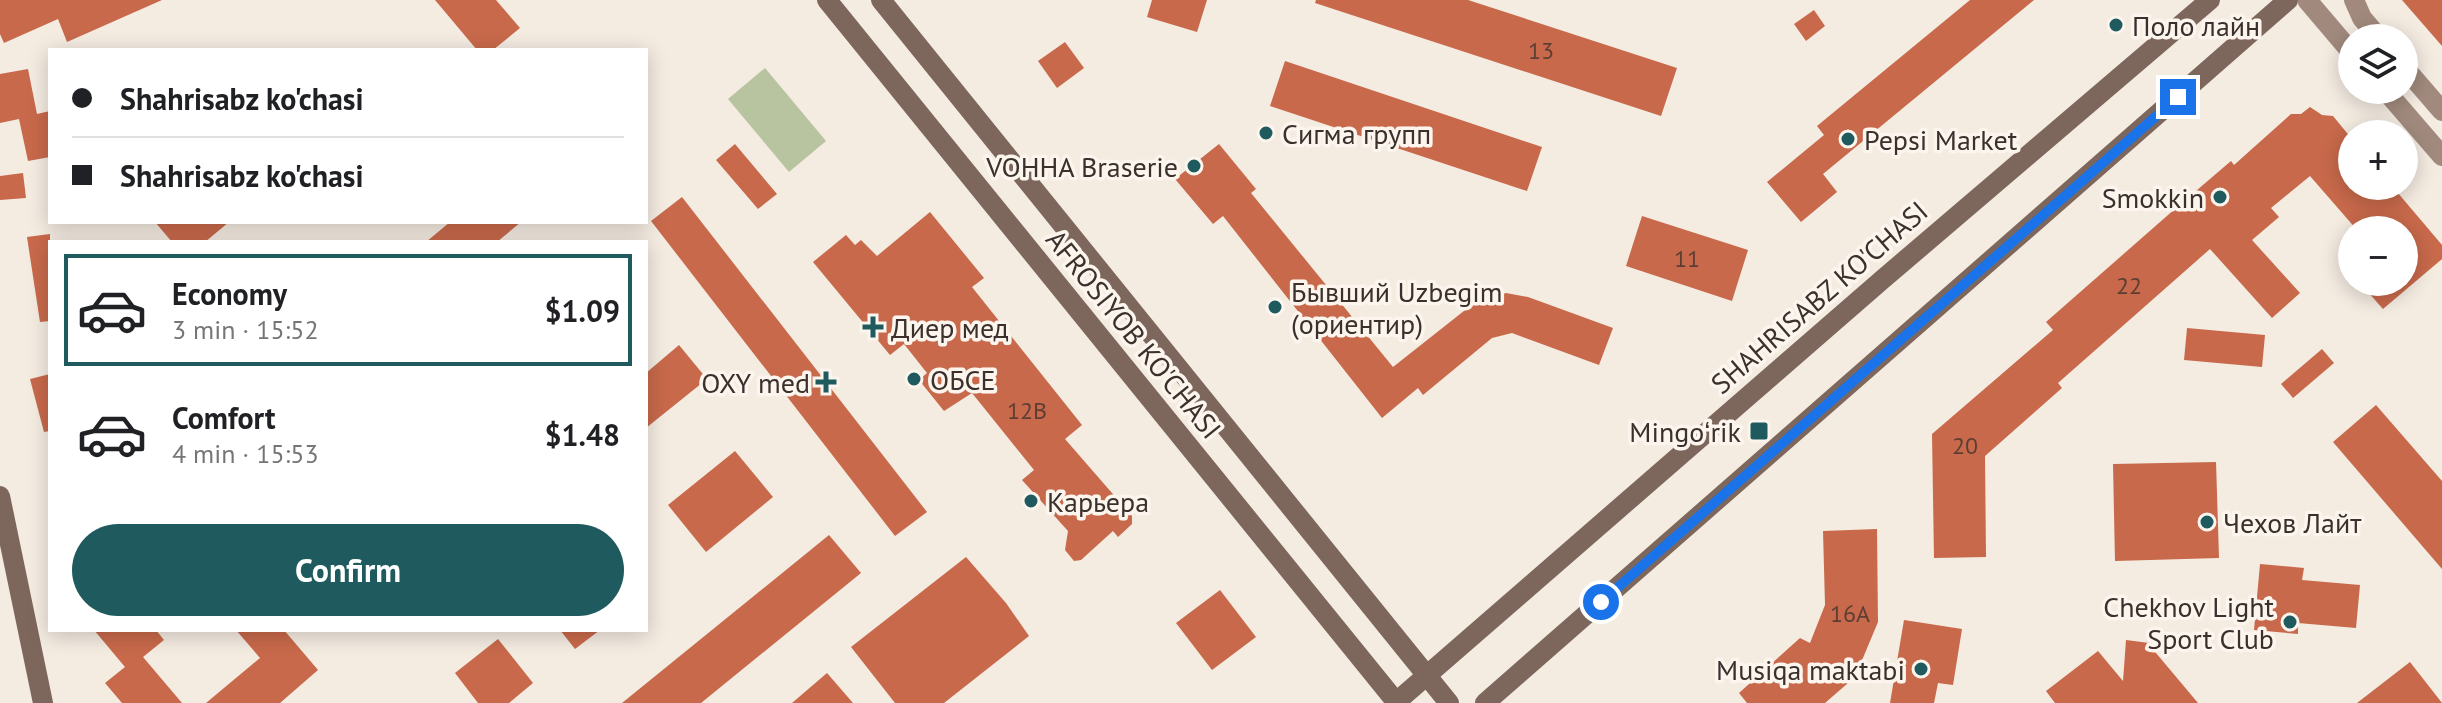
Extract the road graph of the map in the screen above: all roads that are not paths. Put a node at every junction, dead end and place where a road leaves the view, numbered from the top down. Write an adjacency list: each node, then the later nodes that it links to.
1 (827, 0): 16 (main road, AFROSIYOB KO'CHASI)
2 (881, 0): 14 (main road, AFROSIYOB KO'CHASI)
3 (2210, 0): 14 (main road, SHAHRISABZ KO'CHASI)
4 (2288, 0): 18 (main road)
5 (2307, 0): 8 (main road)
6 (2354, 0): 7 (main road)
7 (2367, 24)
8 (2338, 37)
9 (2418, 83): 11 (main road)
10 (2397, 104): 12 (main road)
11 (2442, 111)
12 (2442, 156)
13 (0, 496): 15 (main road)
14 (1427, 675): 16 (main road, SHAHRISABZ KO'CHASI); 17 (main road, AFROSIYOB KO'CHASI)
15 (43, 703)
16 (1396, 703)
17 (1449, 703)
18 (1485, 703)

